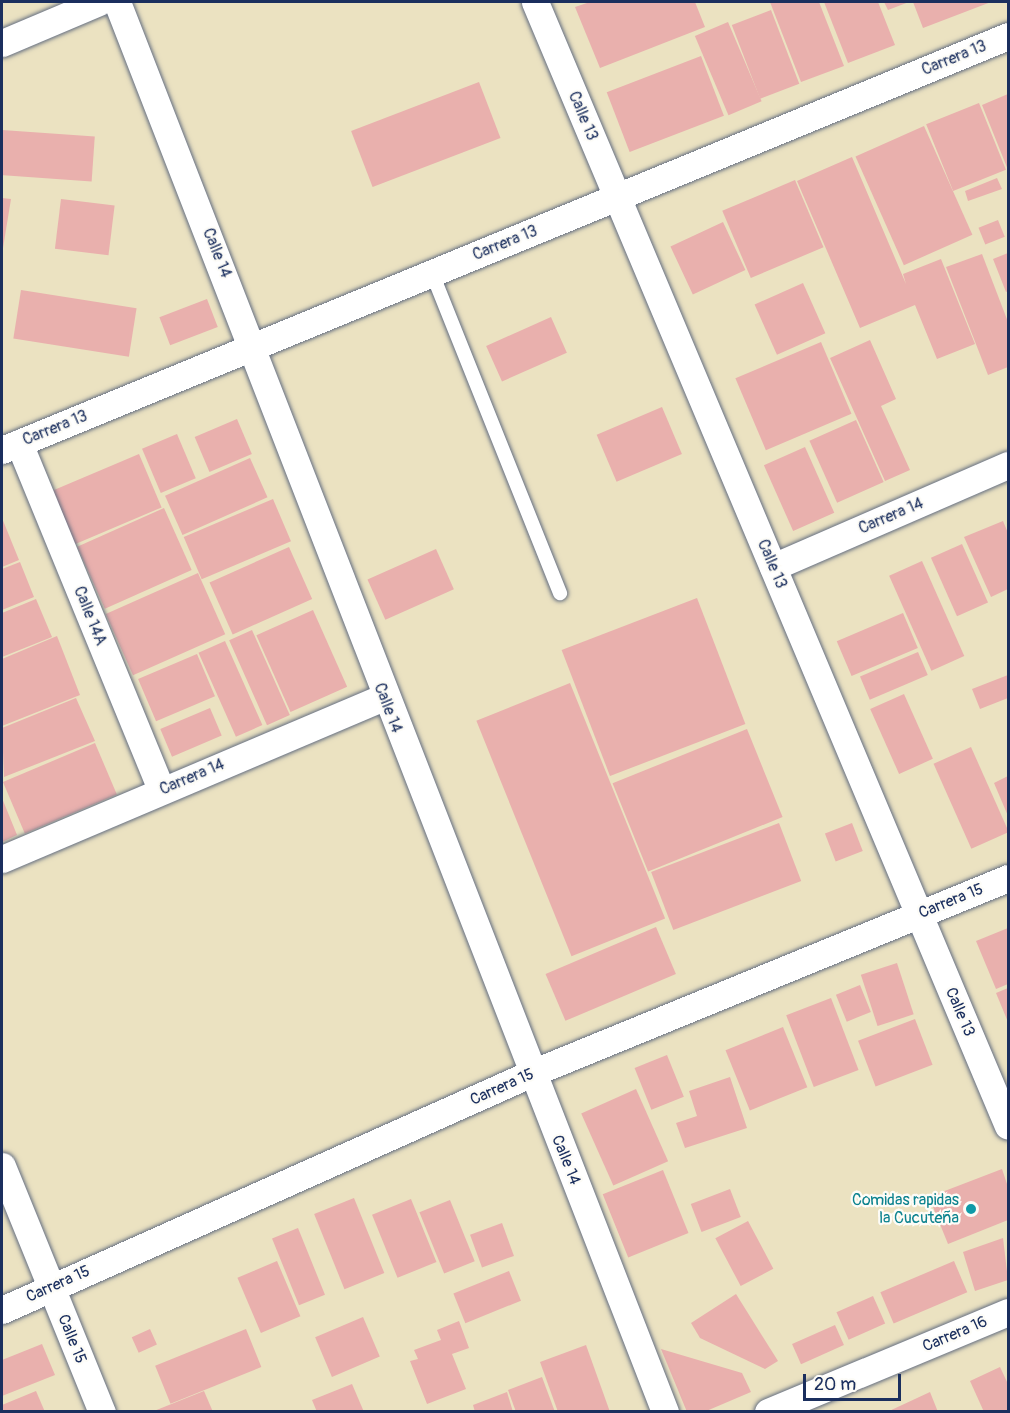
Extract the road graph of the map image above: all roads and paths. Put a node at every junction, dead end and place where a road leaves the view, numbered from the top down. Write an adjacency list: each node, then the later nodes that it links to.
1 (99, 2): 5 (street)
2 (117, 2): 8 (street, Calle 14)
3 (535, 2): 6 (street, Calle 13)
4 (1008, 36): 6 (street, Carrera 13)
5 (2, 43)
6 (617, 197): 7 (street, Carrera 13); 11 (street, Calle 13)
7 (432, 273): 8 (street, Carrera 13); 12 (lane)
8 (254, 346): 9 (street, Carrera 13); 13 (street, Calle 14)
9 (10, 446): 14 (street, Calle 14A)
10 (1008, 465): 11 (street, Carrera 14)
11 (773, 567): 17 (street, Calle 13)
12 (560, 593)
13 (384, 697): 14 (street, Carrera 14); 18 (street, Calle 14)
14 (161, 790): 15 (street, Carrera 14)
15 (2, 859)
16 (1008, 878): 17 (street, Carrera 15)
17 (919, 915): 18 (street, Carrera 15); 19 (street, Calle 13)
18 (532, 1073): 21 (street, Carrera 15); 25 (street, Calle 14)
19 (1008, 1126)
20 (2, 1166): 21 (street, Calle 15)
21 (51, 1287): 22 (street, Carrera 15); 24 (street, Calle 15)
22 (2, 1310)
23 (1008, 1312): 26 (street, Carrera 16)
24 (102, 1412)
25 (665, 1412)
26 (768, 1412)

